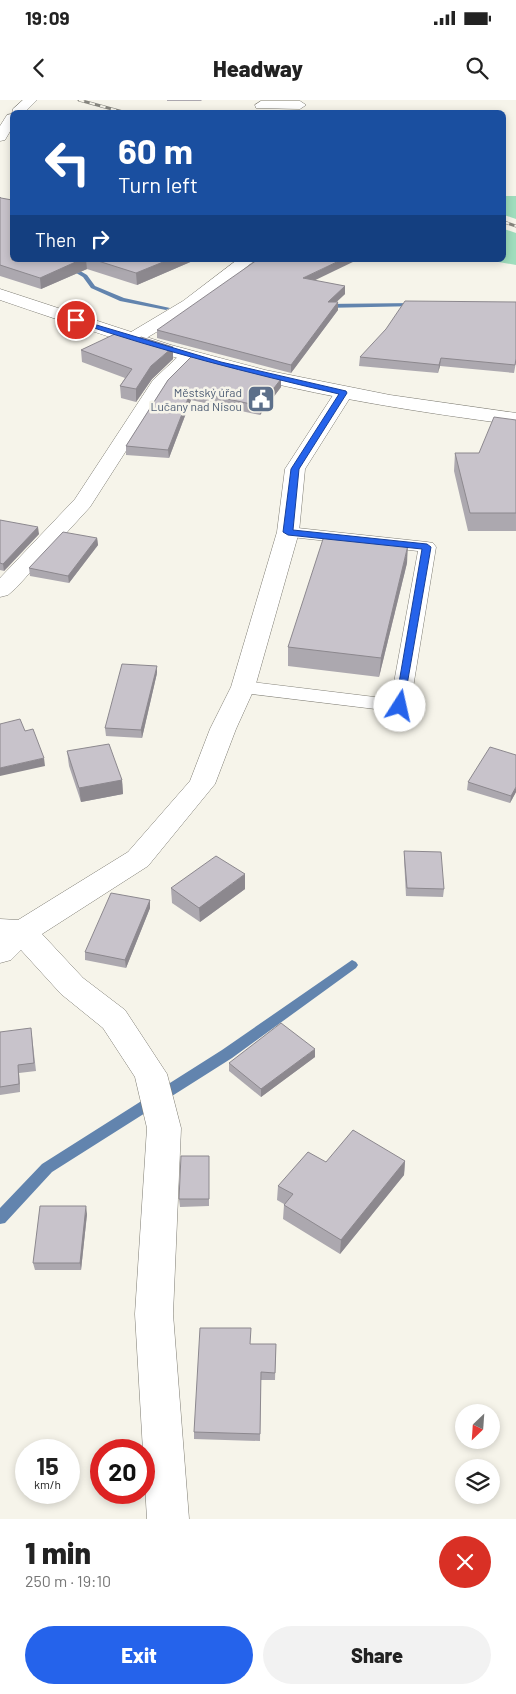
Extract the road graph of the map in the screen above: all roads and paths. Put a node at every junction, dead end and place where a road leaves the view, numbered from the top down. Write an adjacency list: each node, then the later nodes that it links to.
1 (31, 100): 4 (street)
2 (300, 105): 3 (street)
3 (261, 106)
4 (20, 110)
5 (10, 121): 6 (street)
6 (0, 137)
7 (244, 262): 9 (street)
8 (0, 294): 9 (street)
9 (132, 339): 10 (street)
10 (189, 356): 11 (street); 14 (street)
11 (344, 393): 12 (street); 13 (street)
12 (516, 419)
13 (288, 532): 15 (street); 15 (lane)
14 (0, 590)
15 (243, 687): 16 (street)
16 (7, 937): 17 (street)
17 (168, 1519)

